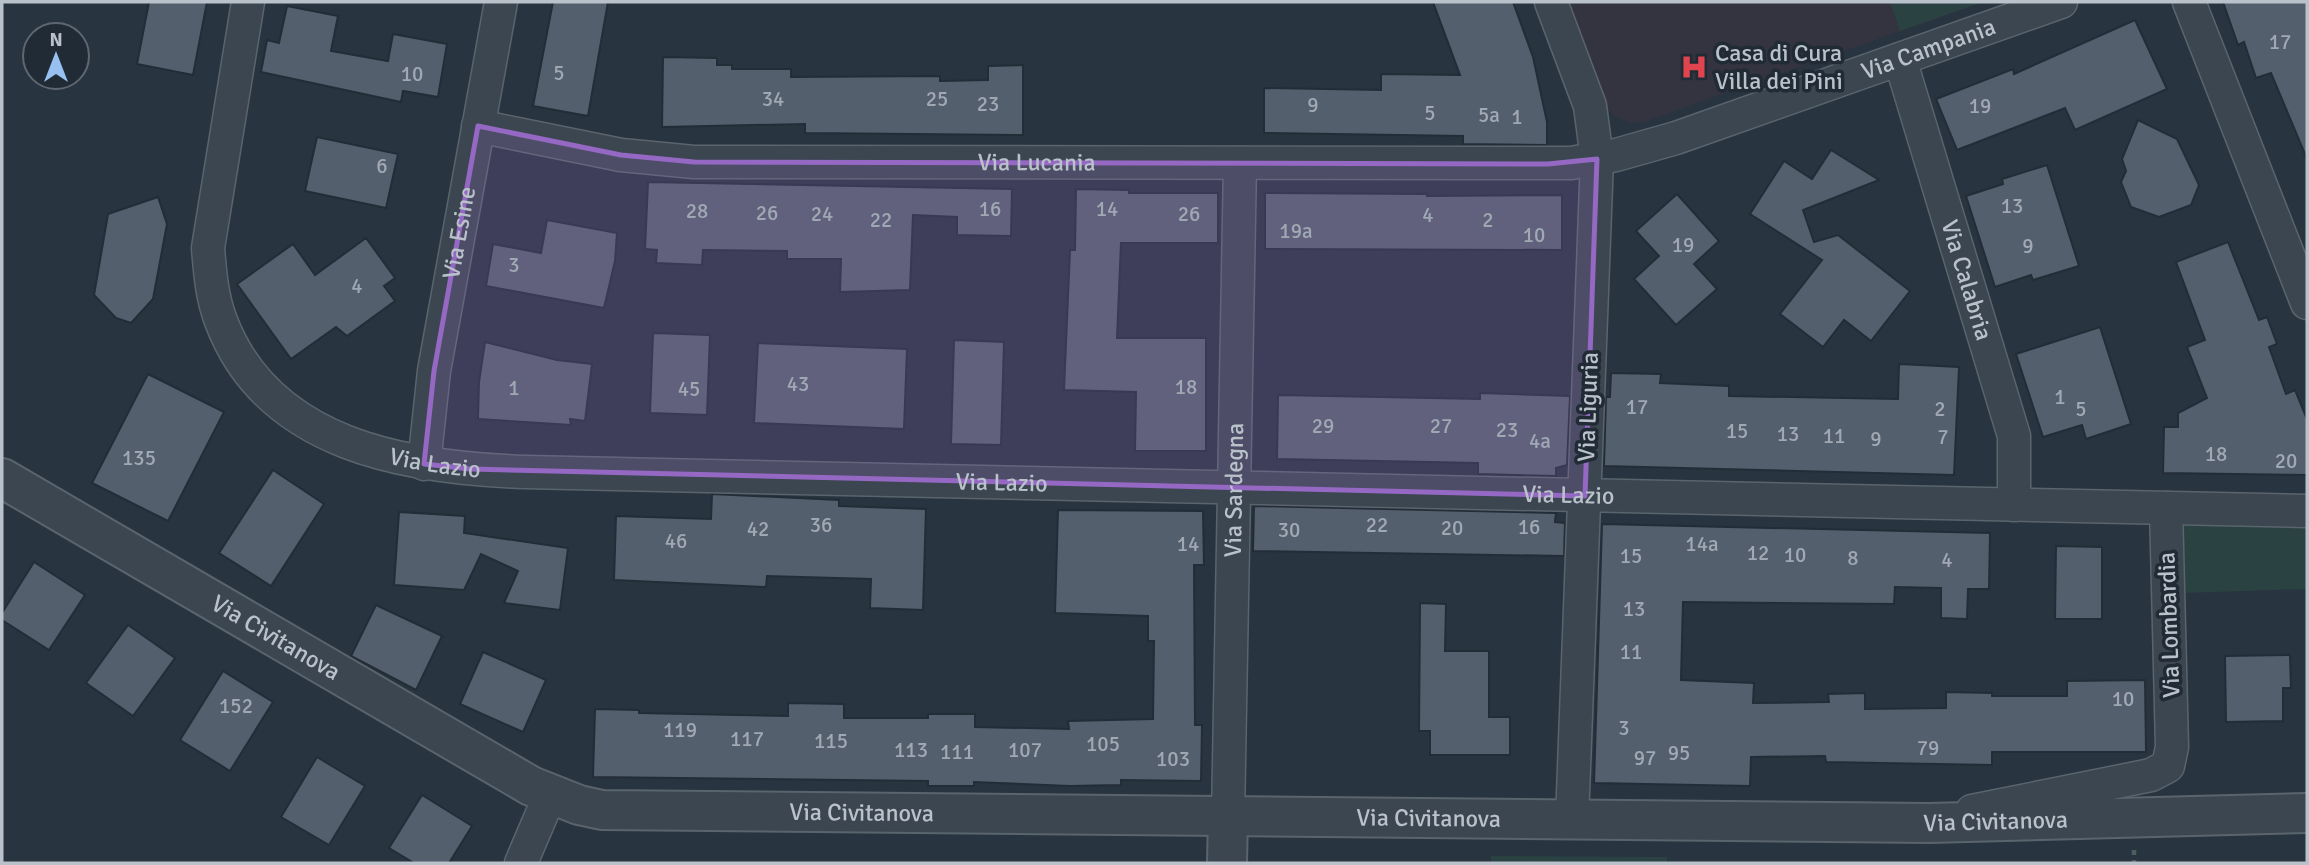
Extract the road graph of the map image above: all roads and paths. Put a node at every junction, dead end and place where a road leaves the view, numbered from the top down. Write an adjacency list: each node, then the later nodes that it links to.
1 (248, 2): 11 (street, Via Lazio)
2 (501, 2): 7 (street, Via Esine)
3 (1551, 2): 8 (street, Via Liguria)
4 (2061, 2): 6 (street, Via Campania)
5 (2189, 2): 10 (street)
6 (1900, 60): 8 (street, Via Campania); 15 (street, Via Calabria)
7 (478, 126): 9 (street, Via Lucania); 11 (street, Via Esine)
8 (1597, 159): 9 (street, Via Lucania); 14 (street, Via Liguria)
9 (1240, 163): 13 (street, Via Sardegna)
10 (2307, 303)
11 (424, 464): 13 (street, Via Lazio)
12 (2, 478): 18 (street, Via Civitanova)
13 (1234, 488): 14 (street, Via Lazio); 21 (street, Via Sardegna)
14 (1585, 496): 15 (street, Via Lazio); 22 (street, Via Liguria)
15 (2014, 505): 16 (street, Via Lazio)
16 (2166, 508): 17 (street); 19 (street, Via Lombardia)
17 (2307, 511)
18 (550, 796): 21 (street, Via Civitanova); 23 (street)
19 (2052, 807): 20 (street, Via Civitanova); 22 (street, Via Civitanova)
20 (2307, 813)
21 (1228, 817): 22 (street, Via Civitanova); 24 (street)
22 (1572, 820)
23 (521, 863)
24 (1227, 863)

